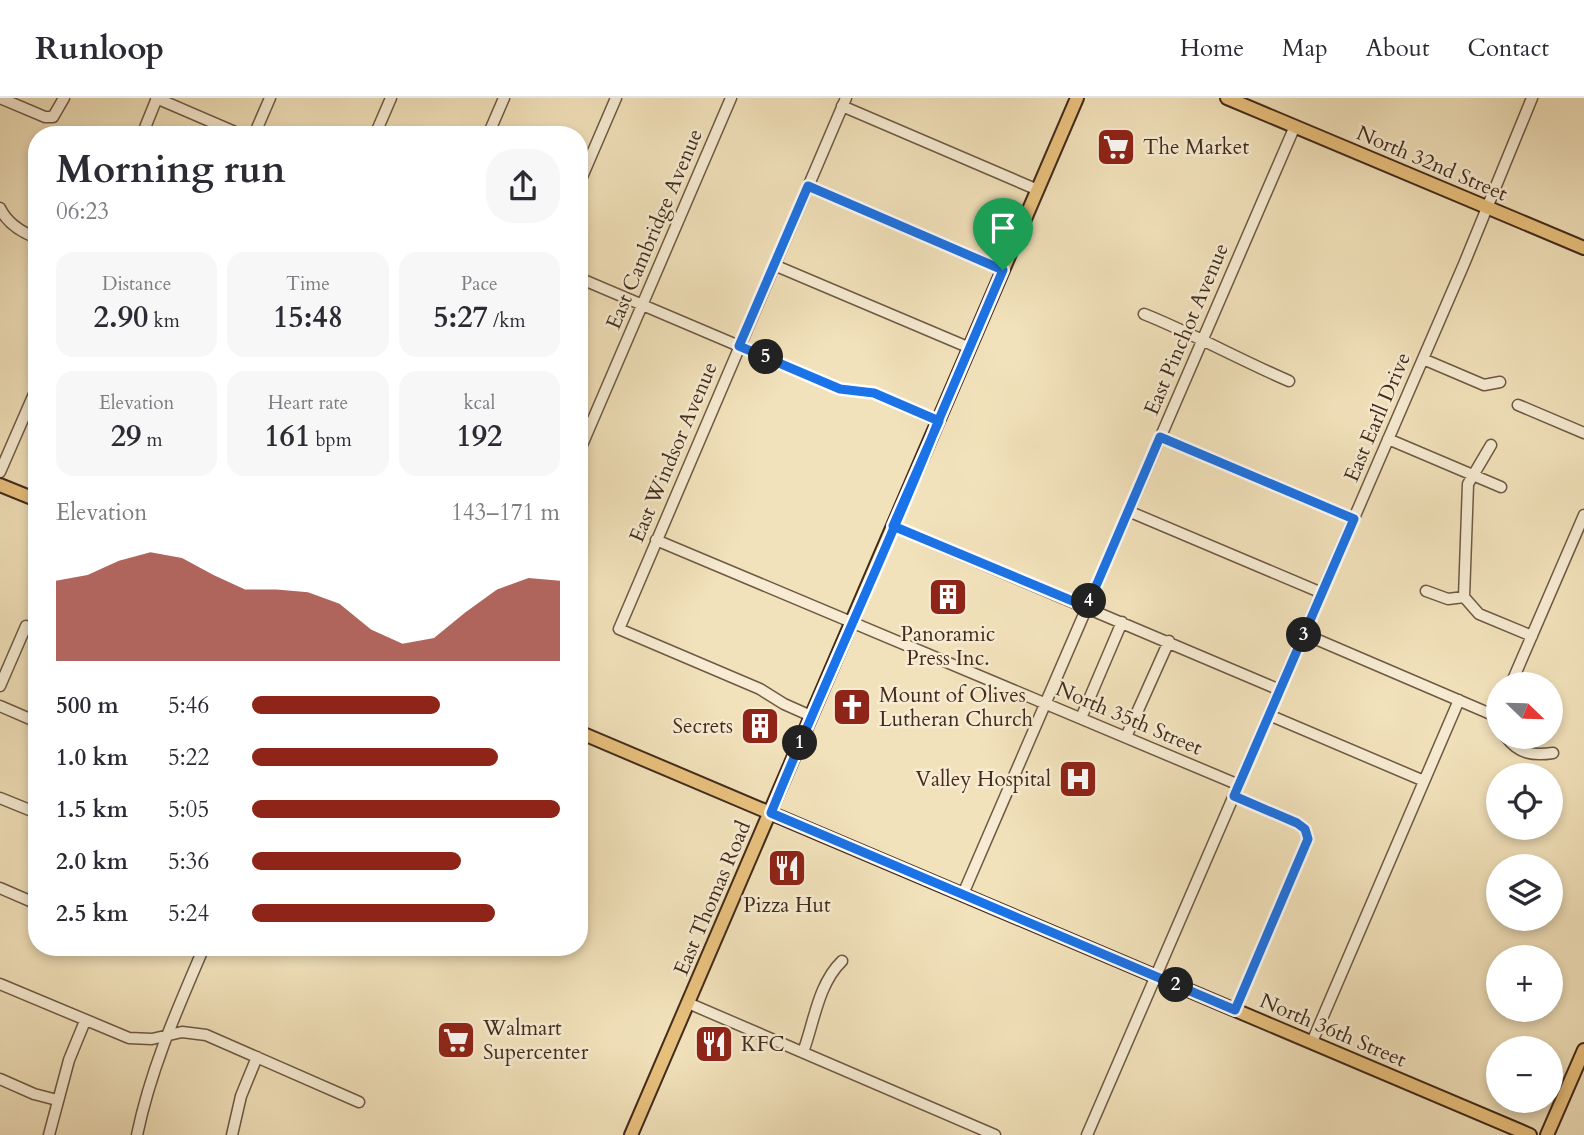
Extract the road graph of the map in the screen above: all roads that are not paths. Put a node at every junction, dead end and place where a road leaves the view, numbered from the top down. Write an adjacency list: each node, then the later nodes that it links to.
1 (0, 98): 2 (street)
2 (64, 98)
3 (157, 98): 13 (street); 14 (street)
4 (270, 98): 15 (street)
5 (391, 98): 16 (street)
6 (504, 98): 17 (street)
7 (616, 98): 19 (street)
8 (732, 98): 29 (street, East Cambridge Avenue)
9 (1077, 98): 21 (main road, East Thomas Road)
10 (1227, 98): 18 (main road, North 32nd Street)
11 (1532, 98): 22 (street, East Earll Drive)
12 (844, 102): 20 (street, East Windsor Avenue); 21 (street)
13 (146, 126)
14 (221, 126)
15 (258, 126)
16 (379, 126)
17 (492, 126)
18 (1295, 126): 22 (main road, North 32nd Street); 31 (street, East Pinchot Avenue)
19 (588, 163)
20 (808, 186): 26 (street, East Windsor Avenue); 27 (street)
21 (1038, 190): 27 (main road, East Thomas Road)
22 (1488, 207): 25 (main road, North 32nd Street); 34 (street, East Earll Drive)
23 (0, 208): 24 (street)
24 (28, 234)
25 (1584, 248)
26 (774, 265): 32 (street, East Windsor Avenue); 33 (street)
27 (1003, 270): 33 (main road, East Thomas Road)
28 (588, 282): 29 (street)
29 (643, 305): 32 (street); 40 (street, East Cambridge Avenue)
30 (1144, 314): 31 (street)
31 (1203, 339): 35 (street); 42 (street, East Pinchot Avenue)
32 (739, 346): 39 (street); 54 (street, East Windsor Avenue)
33 (970, 348): 39 (main road, East Thomas Road)
34 (1423, 359): 36 (street); 43 (street, East Earll Drive)
35 (1289, 381)
36 (1500, 382)
37 (1518, 405): 41 (street)
38 (28, 408): 45 (street)
39 (939, 421): 53 (main road, East Thomas Road)
40 (588, 431)
41 (1584, 433)
42 (1160, 437): 50 (street, East Pinchot Avenue); 52 (street)
43 (1388, 439): 46 (street); 52 (street, East Earll Drive)
44 (1491, 445): 46 (street)
45 (0, 472)
46 (1472, 475): 48 (street); 57 (street)
47 (0, 485): 49 (main road)
48 (1501, 487)
49 (28, 496)
50 (1128, 511): 56 (street); 58 (street, East Pinchot Avenue)
51 (1584, 515): 63 (street)
52 (1354, 519): 56 (street, East Earll Drive)
53 (893, 526): 58 (street); 59 (main road, East Thomas Road)
54 (656, 540): 59 (street, North 35th Street); 73 (street, East Windsor Avenue)
55 (1426, 591): 57 (street)
56 (1322, 593): 62 (street, East Earll Drive)
57 (1464, 597): 63 (street)
58 (1087, 607): 60 (street); 69 (street, East Pinchot Avenue)
59 (852, 622): 69 (street, North 35th Street); 73 (main road, East Thomas Road)
60 (1122, 622): 64 (street); 75 (street)
61 (28, 627): 66 (street)
62 (1304, 634): 67 (street, East Earll Drive); 68 (street)
63 (1532, 636): 65 (street)
64 (1169, 641): 67 (street); 77 (street)
65 (1516, 672)
66 (0, 686)
67 (1280, 690): 72 (street, East Earll Drive)
68 (1459, 700): 71 (street); 80 (street)
69 (1045, 704): 75 (street, North 35th Street); 87 (street, East Pinchot Avenue)
70 (0, 706): 74 (street)
71 (1486, 712)
72 (1269, 715): 80 (street); 81 (street, East Earll Drive)
73 (811, 716): 85 (main road, East Thomas Road)
74 (28, 718)
75 (1081, 718): 77 (street, North 35th Street)
76 (588, 736): 85 (main road, North 36th Street)
77 (1128, 738): 81 (street, North 35th Street)
78 (1519, 749): 79 (street)
79 (1553, 753)
80 (1424, 781): 97 (street)
81 (1239, 785): 82 (street, East Earll Drive)
82 (1234, 796): 91 (street, East Earll Drive); 94 (street)
83 (0, 798): 84 (street)
84 (28, 809)
85 (771, 813): 87 (main road, North 36th Street); 93 (main road, East Thomas Road)
86 (0, 888): 88 (street)
87 (963, 894): 91 (main road, North 36th Street)
88 (28, 900)
89 (200, 956): 96 (street)
90 (842, 961): 99 (street)
91 (1156, 976): 94 (main road, North 36th Street); 109 (street, East Earll Drive)
92 (0, 984): 95 (street)
93 (688, 1003): 99 (street); 107 (main road, East Thomas Road)
94 (1235, 1010): 97 (main road, North 36th Street)
95 (85, 1020): 96 (street); 102 (street)
96 (167, 1034): 100 (street); 105 (street)
97 (1311, 1042): 110 (main road, North 36th Street)
98 (1584, 1050): 111 (main road)
99 (803, 1052): 108 (street)
100 (257, 1057): 103 (street); 106 (street)
101 (0, 1079): 102 (street)
102 (57, 1100): 104 (street)
103 (359, 1102)
104 (49, 1135)
105 (136, 1135)
106 (232, 1135)
107 (631, 1135)
108 (995, 1135)
109 (1087, 1135)
110 (1530, 1135)
111 (1547, 1135)

